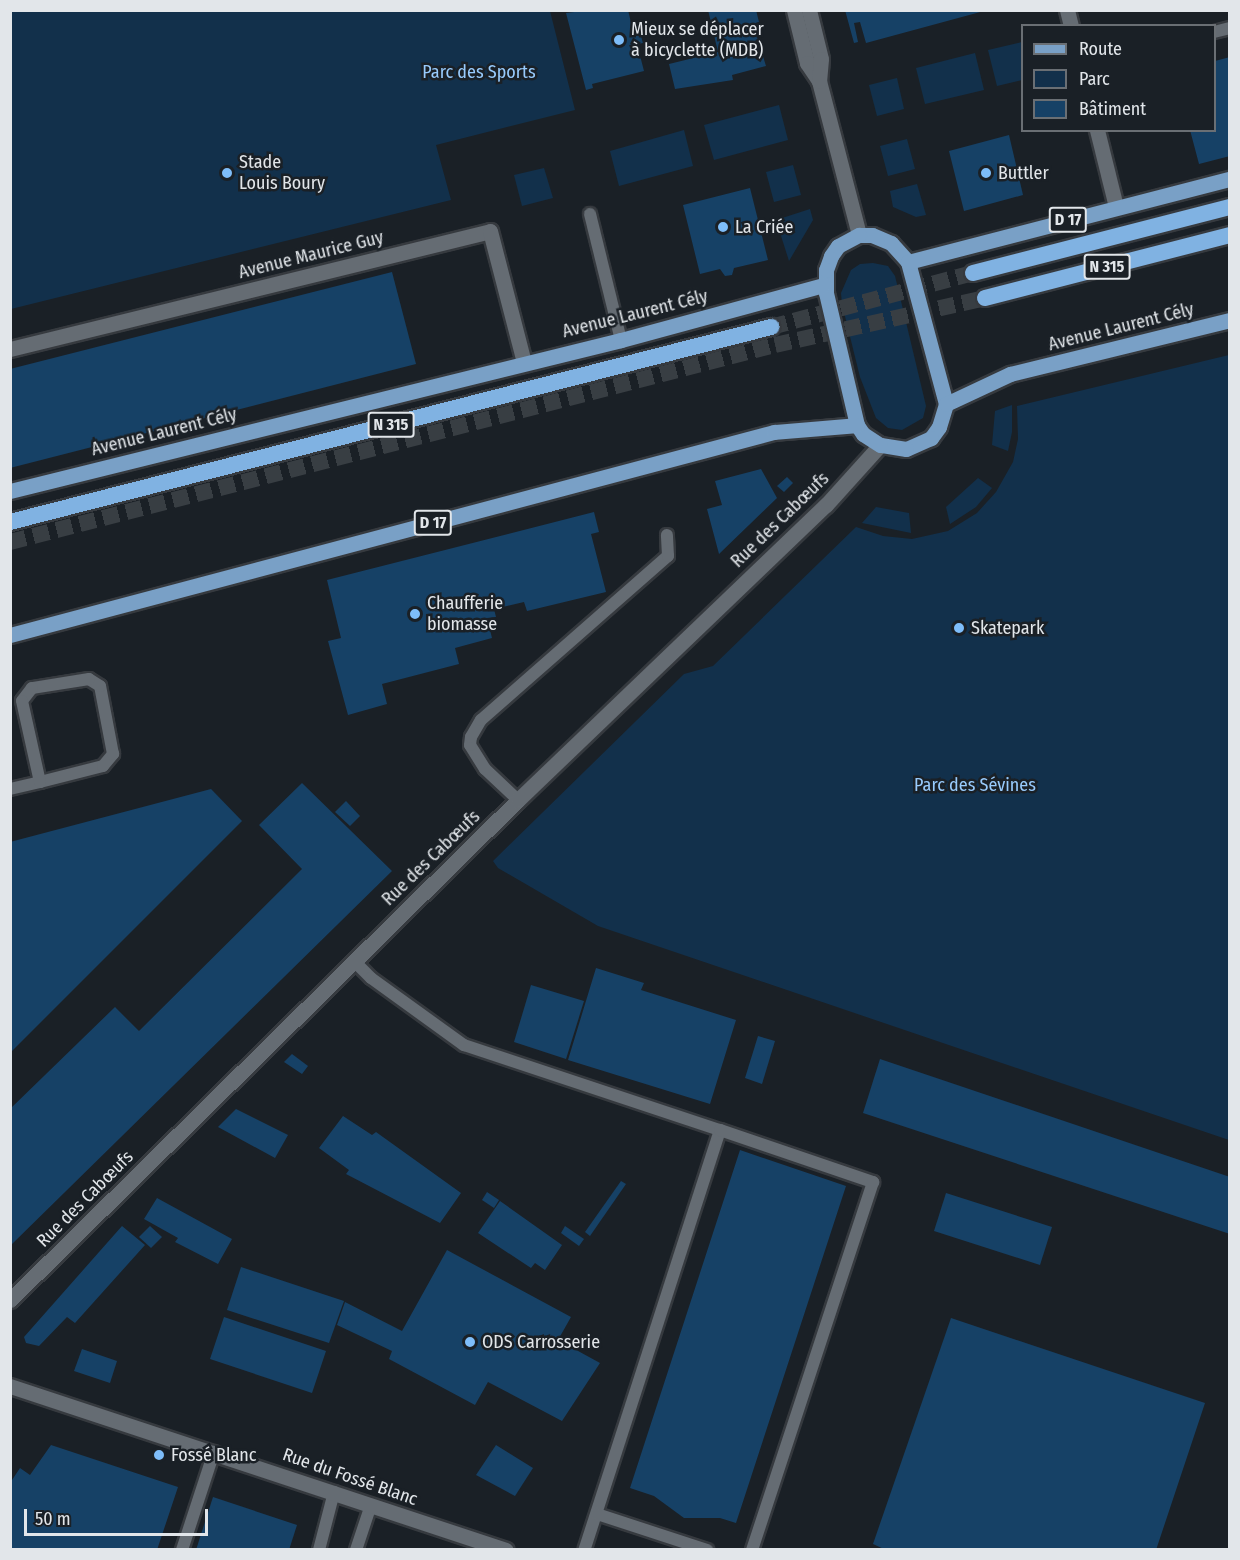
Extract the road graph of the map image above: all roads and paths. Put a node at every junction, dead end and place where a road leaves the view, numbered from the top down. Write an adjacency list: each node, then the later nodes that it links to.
1 (794, 10): 3 (street)
2 (809, 10): 3 (street)
3 (819, 81): 9 (street)
4 (1097, 132): 6 (street)
5 (1230, 179): 6 (main road, D 17)
6 (1116, 207): 11 (main road, D 17)
7 (1230, 207): 12 (highway, N 315)
8 (590, 214): 17 (lane)
9 (859, 235): 11 (main road); 13 (main road)
10 (1230, 235): 14 (highway, N 315)
11 (908, 262): 20 (main road)
12 (973, 273)
13 (825, 285): 17 (main road, Avenue Laurent Cély); 21 (main road)
14 (985, 298)
15 (1230, 320): 20 (main road, Avenue Laurent Cély)
16 (771, 327): 24 (highway, N 315)
17 (621, 340): 19 (main road, Avenue Laurent Cély)
18 (10, 349): 19 (street, Avenue Maurice Guy)
19 (524, 362): 23 (main road, Avenue Laurent Cély)
20 (946, 404): 22 (main road)
21 (857, 425): 22 (main road); 26 (main road, D 17)
22 (880, 445): 29 (street, Rue des Cabœufs)
23 (10, 491)
24 (10, 522)
25 (667, 535): 29 (lane)
26 (10, 635)
27 (40, 782): 27 (lane); 28 (lane)
28 (10, 789)
29 (519, 800): 30 (street, Rue des Cabœufs)
30 (354, 961): 31 (lane); 32 (street, Rue des Cabœufs)
31 (720, 1130): 37 (lane); 44 (lane)
32 (10, 1300)
33 (10, 1386): 34 (street, Rue du Fossé Blanc)
34 (214, 1452): 35 (street, Rue du Fossé Blanc); 38 (lane)
35 (334, 1492): 36 (street, Rue du Fossé Blanc); 39 (lane)
36 (371, 1505): 40 (lane); 41 (street, Rue du Fossé Blanc)
37 (597, 1514): 42 (lane); 43 (lane)
38 (182, 1550)
39 (319, 1550)
40 (356, 1550)
41 (506, 1550)
42 (584, 1550)
43 (706, 1550)
44 (752, 1550)

